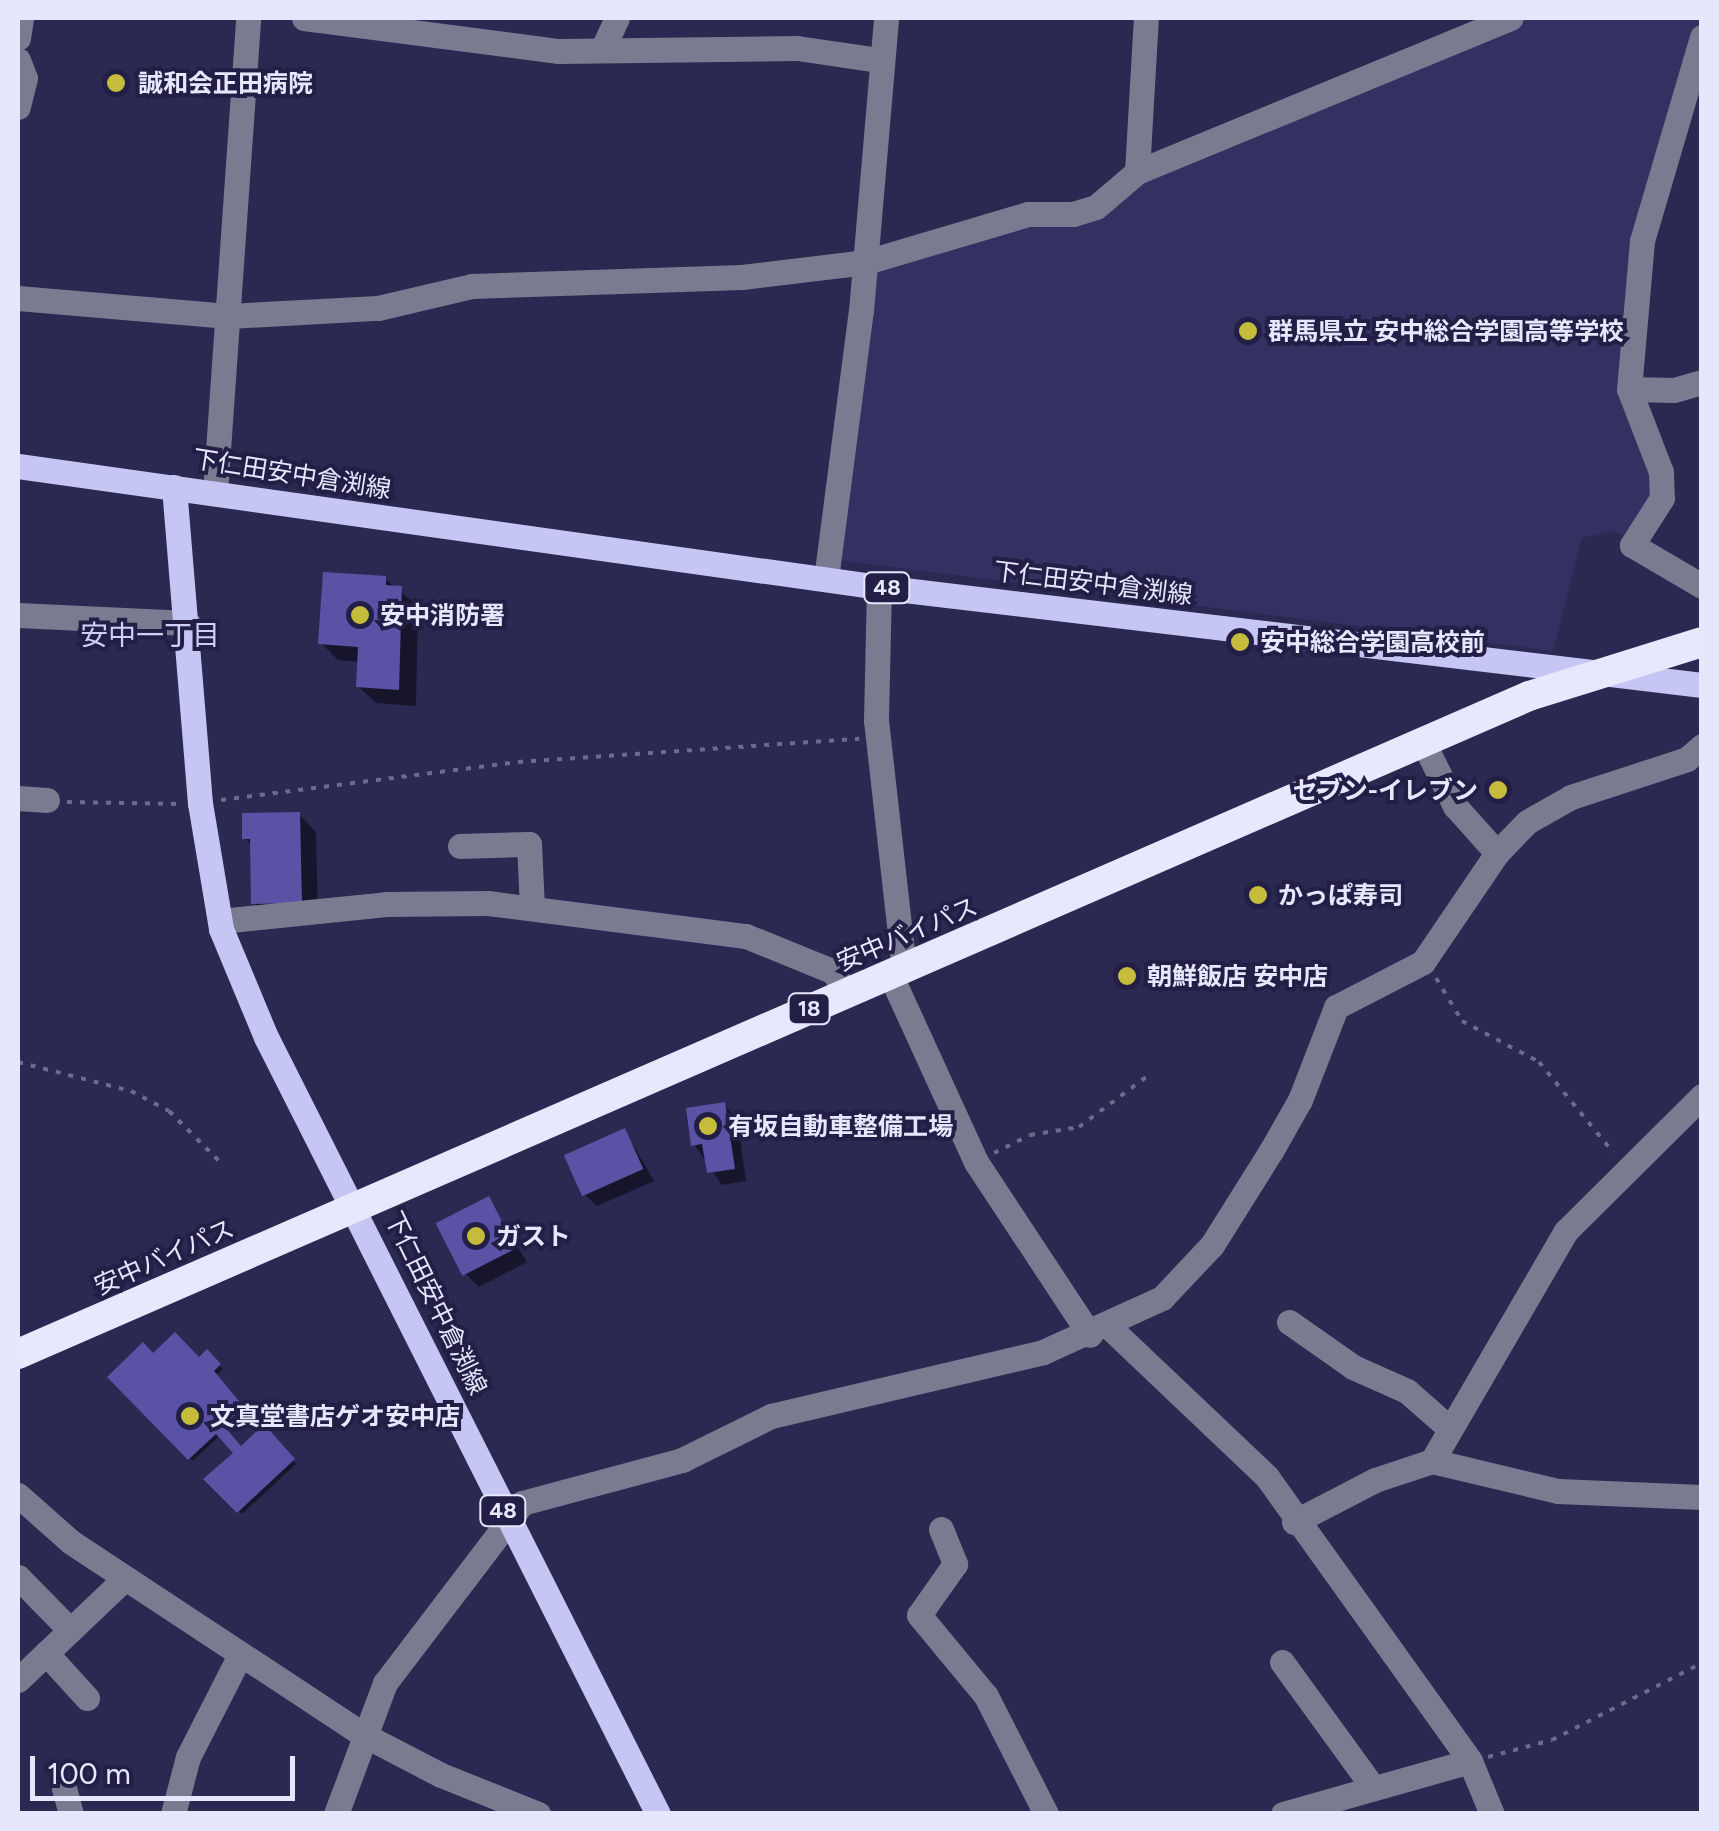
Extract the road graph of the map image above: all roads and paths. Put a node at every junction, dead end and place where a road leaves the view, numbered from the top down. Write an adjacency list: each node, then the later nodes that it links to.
1 (21, 18): 10 (street)
2 (248, 18): 18 (street)
3 (304, 18): 8 (street)
4 (617, 18): 11 (street)
5 (886, 18): 13 (street)
6 (1146, 18): 15 (street)
7 (1512, 18): 15 (street)
8 (370, 22): 11 (street)
9 (1702, 37): 20 (street)
10 (18, 38)
11 (602, 50): 13 (street)
12 (18, 60): 14 (street)
13 (878, 60): 16 (street)
14 (18, 107)
15 (1137, 172): 16 (street)
16 (866, 262): 18 (street); 24 (street)
17 (18, 298): 18 (street)
18 (228, 316): 23 (street)
19 (1702, 382): 20 (street)
20 (1629, 389): 25 (street)
21 (18, 466): 22 (main road)
22 (174, 487): 23 (main road, 下仁田安中倉渕線 / 48); 28 (main road, 下仁田安中倉渕線 / 48)
23 (215, 493): 24 (main road, 下仁田安中倉渕線 / 48)
24 (826, 579): 26 (main road, 下仁田安中倉渕線 / 48)
25 (1702, 586)
26 (879, 587): 30 (main road, 下仁田安中倉渕線 / 48); 32 (street)
27 (18, 614): 28 (street)
28 (188, 623): 37 (main road, 下仁田安中倉渕線 / 48)
29 (1702, 642): 30 (highway, 18)
30 (1602, 669): 31 (main road, 下仁田安中倉渕線 / 48); 33 (highway, 安中バイパス / 18)
31 (1702, 685)
32 (878, 737): 37 (path); 43 (street)
33 (1423, 742): 39 (street); 43 (highway, 安中バイパス / 18)
34 (1702, 746): 39 (street)
35 (18, 798): 36 (street)
36 (47, 800): 37 (path)
37 (200, 803): 41 (main road, 下仁田安中倉渕線 / 48)
38 (460, 846): 40 (street)
39 (1497, 853): 42 (street)
40 (532, 908): 41 (street); 44 (street)
41 (220, 921): 51 (main road, 下仁田安中倉渕線 / 48)
42 (1422, 962): 50 (path); 53 (street)
43 (897, 971): 44 (highway, 安中バイパス / 18); 48 (street)
44 (845, 993): 51 (highway, 安中バイパス / 18)
45 (18, 1062): 49 (path)
46 (1146, 1077): 48 (path)
47 (1702, 1096): 50 (street)
48 (976, 1162): 53 (street)
49 (224, 1165)
50 (1626, 1168): 55 (street)
51 (354, 1205): 54 (highway, 安中バイパス / 18); 59 (main road, 下仁田安中倉渕線 / 48)
52 (1289, 1322): 55 (street)
53 (1098, 1330): 59 (street); 60 (street)
54 (18, 1354)
55 (1448, 1426): 56 (street)
56 (1432, 1461): 58 (street); 60 (street)
57 (18, 1495): 63 (street)
58 (1702, 1497)
59 (507, 1518): 71 (street); 79 (main road, 下仁田安中倉渕線 / 48)
60 (1294, 1522): 72 (street)
61 (941, 1528): 80 (street)
62 (18, 1577): 64 (street)
63 (124, 1578): 64 (street); 66 (street)
64 (70, 1630): 65 (street)
65 (46, 1653): 69 (street); 70 (street)
66 (239, 1657): 71 (street); 76 (street)
67 (1282, 1662): 73 (street)
68 (1702, 1663): 72 (path)
69 (19, 1674)
70 (86, 1698)
71 (364, 1735): 77 (street); 78 (street)
72 (1470, 1762): 73 (street); 82 (street)
73 (1372, 1786): 81 (street)
74 (64, 1788): 75 (street)
75 (71, 1814)
76 (173, 1814)
77 (336, 1814)
78 (538, 1814)
79 (658, 1814)
80 (1046, 1814)
81 (1282, 1814)
82 (1492, 1814)

